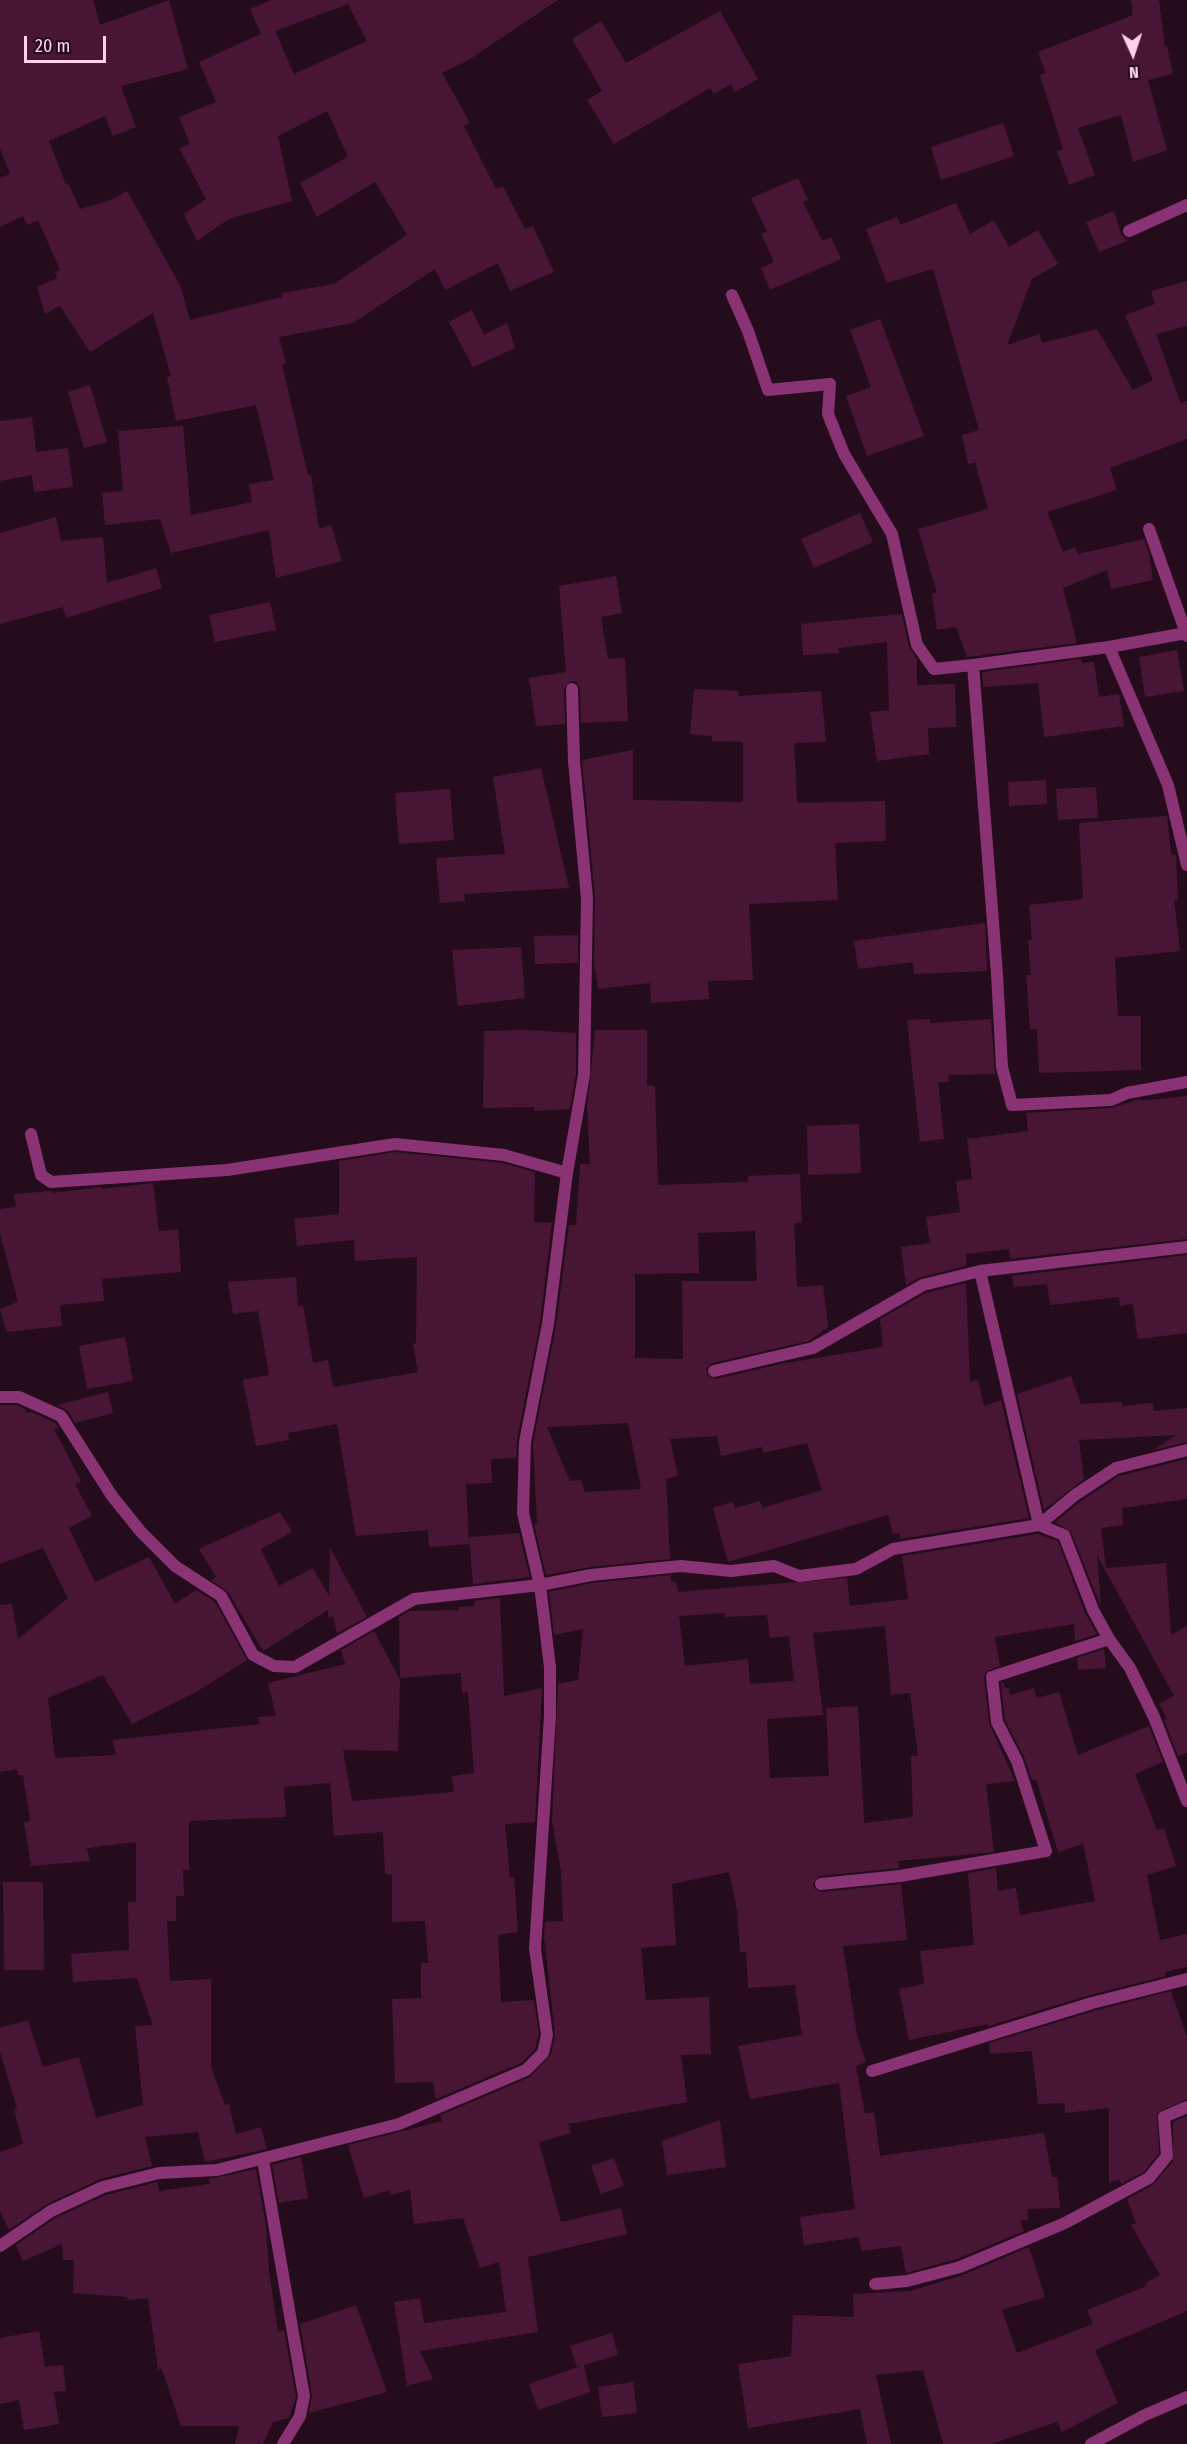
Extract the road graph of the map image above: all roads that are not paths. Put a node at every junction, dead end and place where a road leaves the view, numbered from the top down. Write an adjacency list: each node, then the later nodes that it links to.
1 (1187, 205): 2 (street)
2 (1129, 231)
3 (732, 295): 7 (street)
4 (1149, 529): 5 (street)
5 (1187, 635): 6 (street)
6 (1109, 647): 7 (street); 9 (street)
7 (973, 665): 10 (street)
8 (572, 689): 12 (street)
9 (1187, 865)
10 (1187, 1082)
11 (31, 1134): 12 (street)
12 (567, 1173): 19 (street)
13 (1187, 1247): 14 (street)
14 (980, 1271): 15 (street); 18 (street)
15 (714, 1371)
16 (0, 1397): 19 (street)
17 (1187, 1450): 18 (street)
18 (1039, 1525): 19 (street); 20 (street)
19 (540, 1585): 26 (street)
20 (1109, 1639): 21 (street); 22 (street)
21 (1187, 1801)
22 (822, 1884)
23 (1187, 1979): 24 (street)
24 (872, 2071)
25 (1187, 2107): 28 (street)
26 (263, 2160): 27 (street); 30 (street)
27 (0, 2246)
28 (875, 2284)
29 (1187, 2397): 31 (street)
30 (283, 2444)
31 (1091, 2444)

